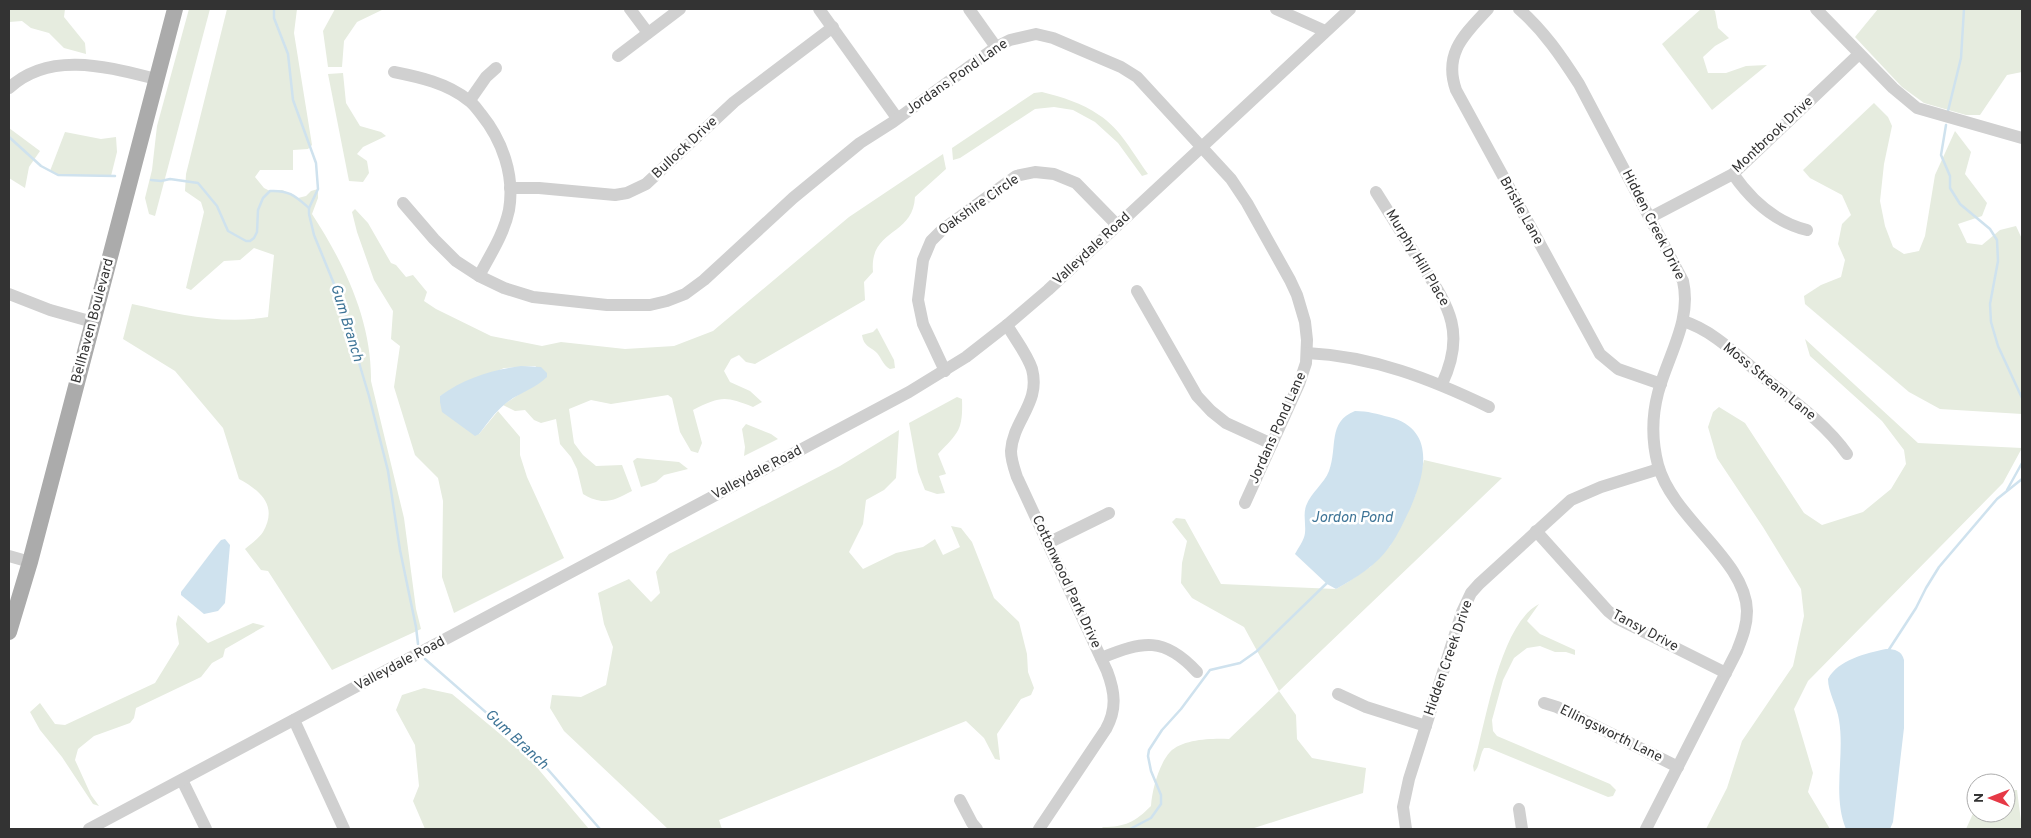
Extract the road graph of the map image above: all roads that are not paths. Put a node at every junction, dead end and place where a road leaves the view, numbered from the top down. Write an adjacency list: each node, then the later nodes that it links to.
1 (175, 9): 19 (main road, Bellhaven Boulevard)
2 (630, 9): 13 (street)
3 (680, 9): 13 (street)
4 (819, 9): 11 (street)
5 (969, 9): 14 (street)
6 (1276, 9): 12 (street)
7 (1350, 9): 12 (street, Valleydale Road)
8 (1488, 9): 41 (street, Bristle Lane)
9 (1519, 9): 29 (street, Hidden Creek Drive)
10 (1816, 9): 15 (street)
11 (832, 27): 22 (street); 26 (street, Bullock Drive)
12 (1326, 31): 24 (street, Valleydale Road)
13 (648, 33): 16 (street)
14 (996, 47): 22 (street, Jordans Pond Lane); 24 (street, Jordans Pond Lane)
15 (1859, 54): 23 (street); 25 (street, Montbrook Drive)
16 (618, 56)
17 (496, 68): 21 (street)
18 (394, 72): 21 (street)
19 (156, 79): 20 (street); 36 (main road, Bellhaven Boulevard)
20 (9, 88)
21 (470, 100): 26 (street)
22 (897, 118): 32 (street, Jordans Pond Lane)
23 (2022, 138)
24 (1202, 146): 30 (street, Valleydale Road); 38 (street, Jordans Pond Lane)
25 (1733, 174): 29 (street, Montbrook Drive); 31 (street)
26 (510, 188): 32 (street)
27 (1376, 192): 40 (street, Murphy Hill Place)
28 (403, 203): 32 (street, Jordans Pond Lane)
29 (1651, 217): 35 (street, Hidden Creek Drive)
30 (1117, 225): 37 (street, Valleydale Road); 39 (street, Oakshire Circle)
31 (1806, 230)
32 (479, 276)
33 (1137, 291): 43 (street)
34 (9, 294): 36 (street)
35 (1683, 321): 41 (street, Hidden Creek Drive); 44 (street, Moss Stream Lane)
36 (93, 322): 51 (main road, Bellhaven Boulevard)
37 (1007, 325): 39 (street, Valleydale Road); 49 (street, Cottonwood Park Drive)
38 (1307, 353): 40 (street); 43 (street, Jordans Pond Lane)
39 (945, 370): 58 (street, Valleydale Road)
40 (1442, 384): 42 (street)
41 (1661, 384): 45 (street, Hidden Creek Drive)
42 (1489, 407)
43 (1272, 444): 46 (street, Jordans Pond Lane)
44 (1847, 454)
45 (1659, 469): 48 (street, Hidden Creek Drive); 55 (street, Hidden Creek Drive)
46 (1244, 504)
47 (1109, 513): 49 (street)
48 (1536, 531): 55 (street, Tansy Drive); 59 (street, Hidden Creek Drive)
49 (1048, 543): 53 (street, Cottonwood Park Drive)
50 (9, 556): 51 (street)
51 (30, 562): 52 (main road, Bellhaven Boulevard)
52 (9, 632)
53 (1101, 658): 54 (street); 68 (street, Cottonwood Park Drive)
54 (1197, 672)
55 (1726, 673): 60 (street, Hidden Creek Drive)
56 (1338, 694): 59 (street)
57 (1544, 703): 60 (street, Ellingsworth Lane)
58 (294, 720): 61 (street, Valleydale Road); 66 (street)
59 (1426, 726): 69 (street, Hidden Creek Drive)
60 (1678, 767): 71 (street, Hidden Creek Drive)
61 (182, 780): 64 (street, Valleydale Road); 65 (street)
62 (960, 800): 67 (street)
63 (1519, 809): 70 (street)
64 (89, 829)
65 (206, 829)
66 (344, 829)
67 (977, 829)
68 (1039, 829)
69 (1406, 829)
70 (1522, 829)
71 (1646, 829)

